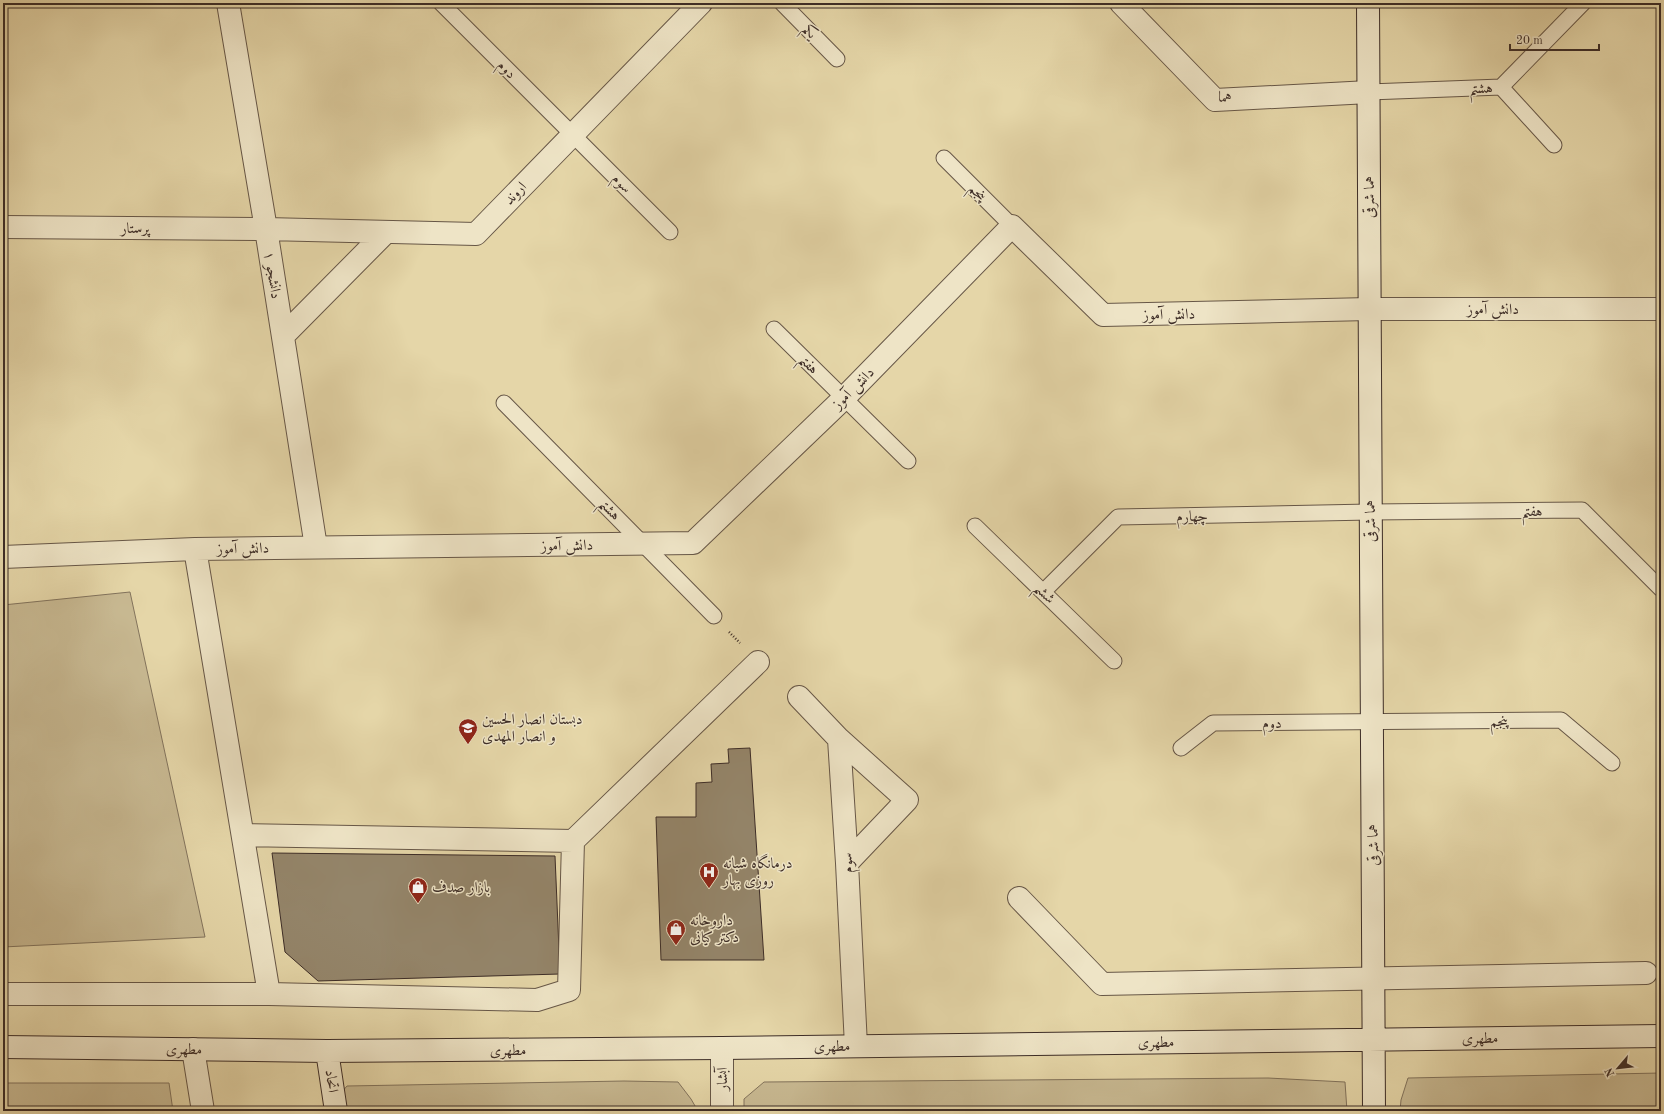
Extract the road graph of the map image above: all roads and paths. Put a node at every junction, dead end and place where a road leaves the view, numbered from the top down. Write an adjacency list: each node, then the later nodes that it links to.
1 (228, 3): 16 (street, دانشجو ۱)
2 (441, 3): 11 (lane, دوم)
3 (701, 3): 11 (street, اروند)
4 (782, 3): 8 (lane, یکم)
5 (1121, 3): 10 (street, هما)
6 (1368, 3): 10 (street, هما شرقی)
7 (1583, 3): 9 (lane, هشتم)
8 (837, 59)
9 (1501, 87): 10 (lane, هشتم); 12 (lane)
10 (1369, 92): 19 (street, هما شرقی)
11 (573, 134): 17 (street, اروند); 18 (lane, سوم)
12 (1554, 145)
13 (944, 158): 14 (lane, پنجم)
14 (1012, 226): 19 (street, دانش آموز); 23 (street, دانش آموز)
15 (3, 227): 16 (street, پرستار)
16 (266, 229): 17 (street, اروند); 22 (street, دانشجو ۱)
17 (386, 232): 22 (street)
18 (670, 232)
19 (1369, 309): 20 (street, دانش آموز); 26 (street, هما شرقی)
20 (1661, 309)
21 (774, 329): 23 (lane, هفتم)
22 (283, 336): 29 (street, دانشجو ۱)
23 (844, 399): 25 (lane); 28 (street, دانش آموز)
24 (504, 403): 28 (lane, هشتم)
25 (908, 461)
26 (1370, 512): 32 (lane, هفتم); 33 (lane, چهارم); 38 (street, هما شرقی)
27 (975, 526): 33 (lane, ششم)
28 (644, 544): 29 (street, دانش آموز); 34 (lane, هشتم)
29 (316, 548): 30 (street, دانش آموز)
30 (195, 549): 31 (street, دانش آموز); 42 (street)
31 (3, 557)
32 (1661, 589)
33 (1044, 591): 35 (lane, ششم)
34 (714, 616)
35 (1114, 661)
36 (758, 662): 43 (street)
37 (799, 697): 39 (street)
38 (1371, 722): 40 (lane, دوم); 41 (lane, پنجم); 47 (street, هما شرقی)
39 (839, 740): 44 (street, سوم); 44 (street)
40 (1181, 748)
41 (1612, 763)
42 (243, 835): 43 (street); 49 (street)
43 (573, 841): 49 (street)
44 (847, 863): 52 (street, سوم)
45 (1019, 898): 47 (street)
46 (1646, 973): 47 (street)
47 (1375, 978): 51 (street, هما شرقی)
48 (3, 994): 49 (street)
49 (269, 994)
50 (1661, 1036): 51 (street, مطهری)
51 (1373, 1039): 52 (street, مطهری); 60 (street, هما شرقی)
52 (856, 1046): 54 (street, مطهری)
53 (3, 1047): 55 (street, مطهری)
54 (722, 1048): 56 (street, مطهری); 59 (street, آبشار)
55 (193, 1049): 56 (street, مطهری); 57 (street)
56 (327, 1051): 58 (street, اتحاد)
57 (203, 1111)
58 (336, 1111)
59 (722, 1111)
60 (1374, 1111)

